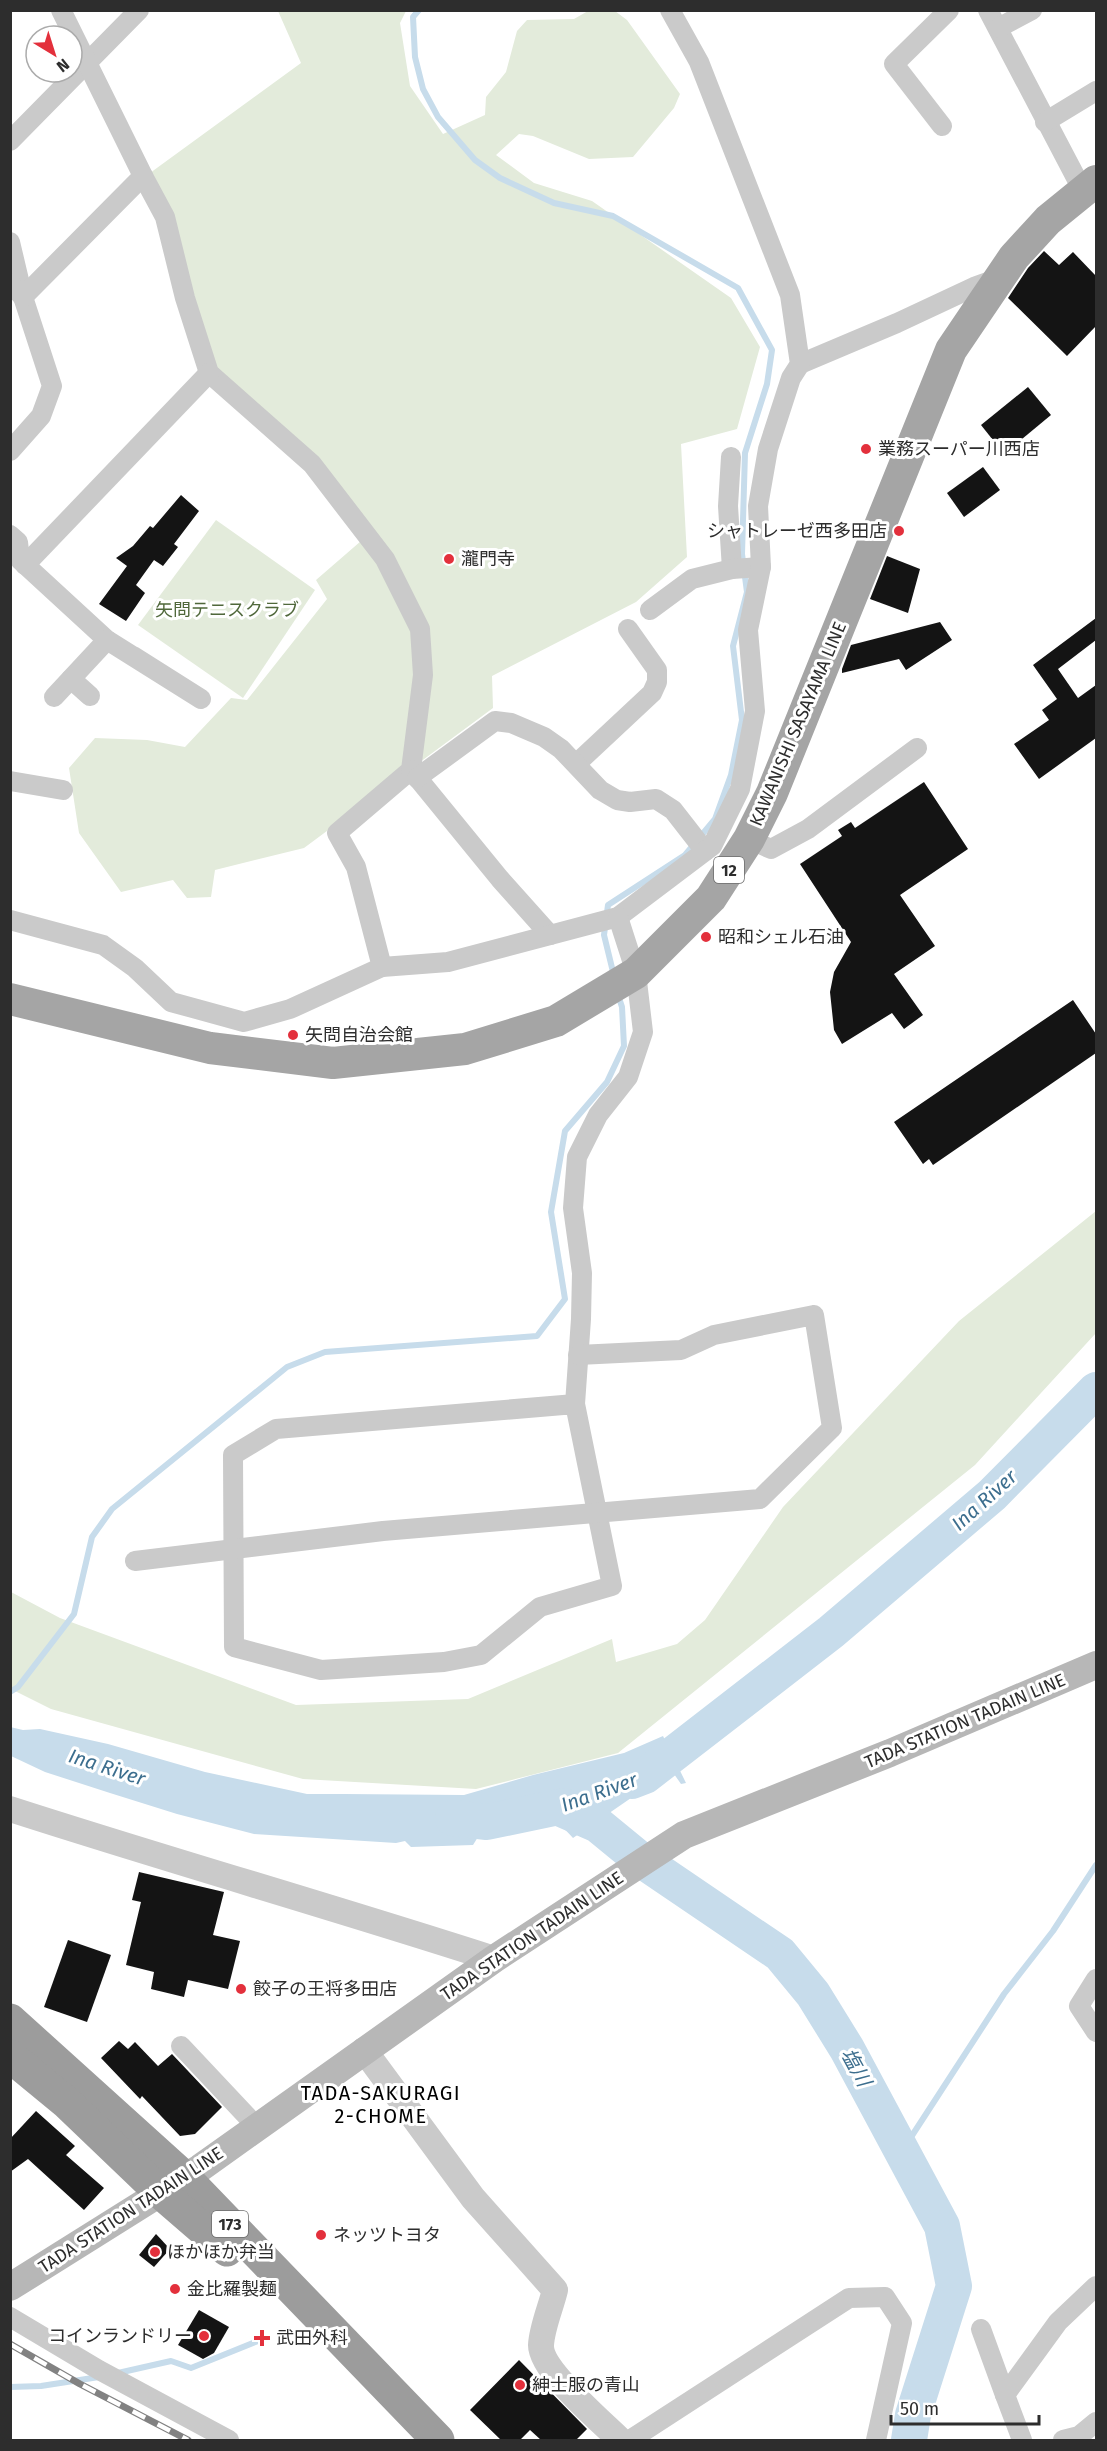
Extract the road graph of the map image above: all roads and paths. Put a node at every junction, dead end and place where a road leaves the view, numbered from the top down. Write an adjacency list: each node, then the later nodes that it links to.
1 (61, 10): 8 (street)
2 (139, 10): 8 (street)
3 (670, 10): 18 (street)
4 (949, 10): 11 (street)
5 (988, 10): 7 (street)
6 (1032, 10): 7 (street)
7 (998, 28): 10 (street)
8 (87, 63): 12 (street); 13 (street)
9 (1096, 91): 10 (street)
10 (1045, 122): 14 (street)
11 (942, 126)
12 (10, 141)
13 (143, 176): 17 (street); 19 (street)
14 (1090, 186): 16 (main road, KAWANISHI SASAYAMA LINE / 12)
15 (10, 242): 17 (street)
16 (1000, 278): 18 (street); 38 (main road, KAWANISHI SASAYAMA LINE / 12)
17 (17, 290): 20 (street)
18 (800, 364): 24 (street)
19 (209, 373): 23 (street); 35 (street)
20 (10, 451)
21 (731, 457): 25 (street)
22 (10, 535): 23 (street)
23 (25, 565): 28 (street)
24 (761, 567): 25 (street); 39 (street)
25 (732, 569): 26 (street)
26 (650, 610)
27 (628, 629): 34 (street)
28 (107, 640): 29 (street); 30 (street)
29 (133, 656)
30 (71, 679): 31 (street); 32 (street)
31 (90, 696)
32 (54, 697)
33 (917, 748): 38 (street)
34 (576, 764): 35 (street); 39 (street)
35 (414, 774): 42 (street); 43 (street)
36 (10, 781): 37 (street)
37 (63, 790)
38 (749, 839): 44 (main road, KAWANISHI SASAYAMA LINE / 12)
39 (705, 851): 40 (street)
40 (618, 917): 42 (street); 44 (street)
41 (10, 920): 43 (street)
42 (550, 935): 43 (street)
43 (382, 967)
44 (636, 973): 45 (main road, KAWANISHI SASAYAMA LINE / 12); 46 (street)
45 (10, 999)
46 (578, 1355): 47 (street); 48 (street)
47 (575, 1404): 48 (street); 49 (street)
48 (596, 1512): 49 (street); 49 (street)
49 (234, 1549): 50 (street)
50 (135, 1561)
51 (1096, 1665): 53 (main road, TADA STATION TADAIN LINE)
52 (10, 1809): 53 (street)
53 (494, 1959): 58 (main road, TADA STATION TADAIN LINE)
54 (1096, 1979): 56 (street)
55 (10, 2020): 61 (highway, 173)
56 (1096, 2032)
57 (181, 2046): 60 (street)
58 (364, 2050): 60 (main road, TADA STATION TADAIN LINE); 71 (street)
59 (10, 2056): 61 (highway, 173)
60 (257, 2127): 61 (main road, TADA STATION TADAIN LINE)
61 (173, 2186): 63 (main road, TADA STATION TADAIN LINE); 69 (highway, 173); 70 (highway, 173)
62 (1096, 2286): 66 (street)
63 (10, 2287)
64 (10, 2318): 68 (street)
65 (981, 2329): 66 (street)
66 (1005, 2395): 74 (street)
67 (1096, 2422): 75 (street)
68 (225, 2440)
69 (412, 2440)
70 (438, 2440)
71 (620, 2440)
72 (630, 2440): 73 (street)
73 (876, 2440)
74 (1022, 2440)
75 (1063, 2440)

